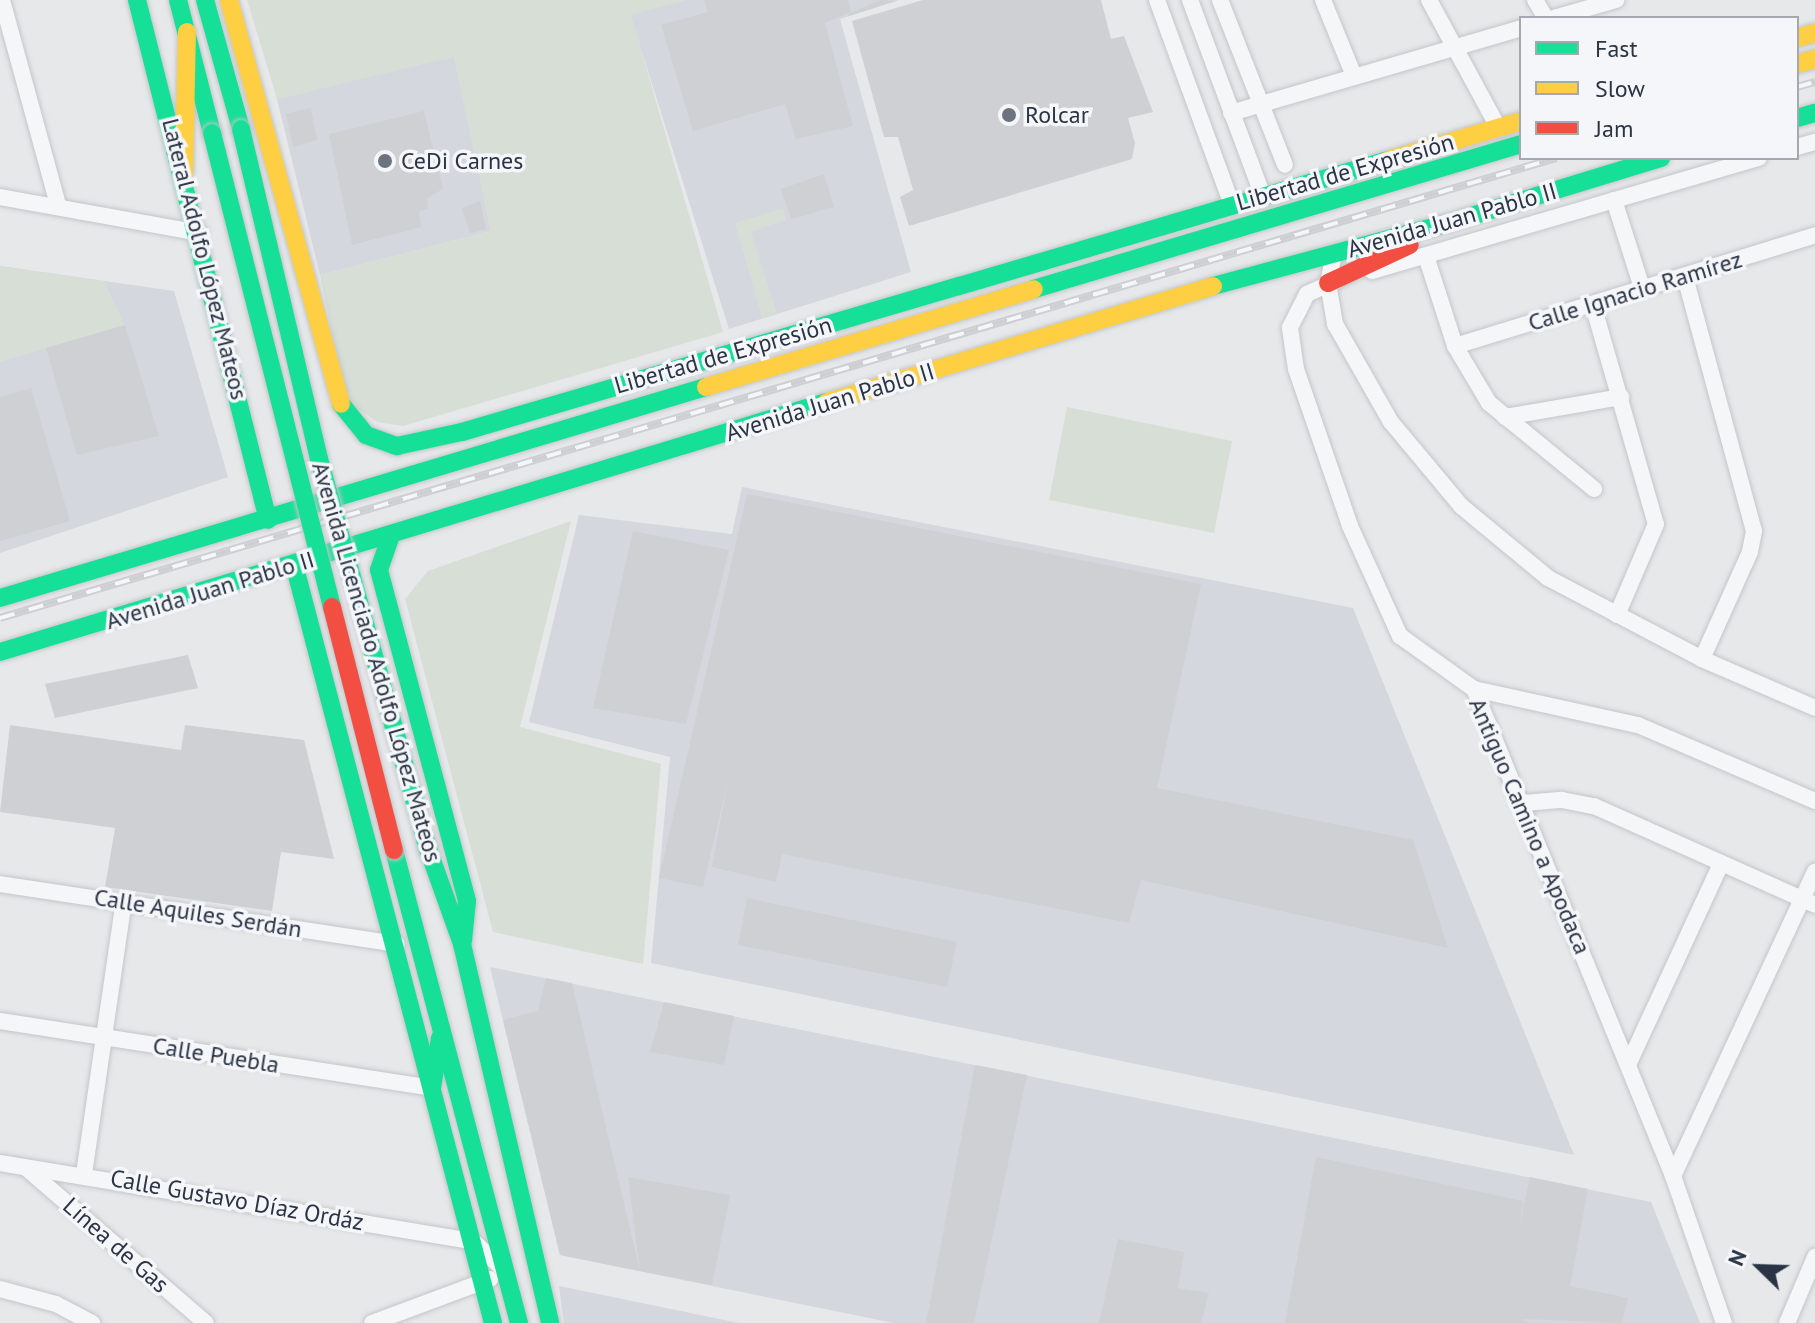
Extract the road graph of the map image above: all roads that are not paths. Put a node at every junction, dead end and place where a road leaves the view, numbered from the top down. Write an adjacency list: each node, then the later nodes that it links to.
1 (2, 0): 31 (street)
2 (137, 0): 25 (main road, Lateral Adolfo López Mateos)
3 (178, 0): 14 (main road, Avenida Licenciado Adolfo López Mateos)
4 (205, 0): 69 (main road, Avenida Licenciado Adolfo López Mateos, bridge)
5 (229, 0): 44 (main road, Libertad de Expresión)
6 (1157, 0): 32 (street)
7 (1190, 0): 18 (street)
8 (1220, 0): 17 (street)
9 (1323, 0): 16 (street)
10 (1429, 0): 15 (street)
11 (1616, 0): 12 (street)
12 (1561, 16)
13 (1519, 29): 15 (street)
14 (187, 32): 25 (main road); 71 (main road, Avenida Licenciado Adolfo López Mateos, bridge)
15 (1453, 49): 16 (street); 20 (street)
16 (1354, 76): 17 (street)
17 (1262, 104): 18 (street); 24 (street)
18 (1231, 113): 28 (street)
19 (1519, 122): 20 (main road, Libertad de Expresión)
20 (1498, 127): 27 (main road, Libertad de Expresión)
21 (1519, 145): 26 (main road, Avenida Juan Pablo II)
22 (1654, 160): 33 (main road, Avenida Juan Pablo II)
23 (1752, 160): 30 (street)
24 (1285, 165)
25 (184, 172): 34 (main road, Lateral Adolfo López Mateos)
26 (1376, 186): 27 (main road); 39 (main road, Avenida Juan Pablo II)
27 (1284, 191): 28 (main road, Libertad de Expresión)
28 (1263, 196): 32 (main road, Libertad de Expresión)
29 (0, 197): 31 (street)
30 (1614, 200): 37 (street); 41 (street)
31 (58, 205): 34 (street)
32 (1232, 205): 42 (main road, Libertad de Expresión)
33 (1445, 224): 36 (main road, Avenida Juan Pablo II); 40 (main road)
34 (200, 233): 50 (main road, Lateral Adolfo López Mateos)
35 (1815, 235): 38 (street, Calle Ignacio Ramírez)
36 (1334, 253): 40 (street); 51 (main road, Avenida Juan Pablo II)
37 (1426, 256): 40 (street); 45 (street)
38 (1685, 277): 41 (street, Calle Ignacio Ramírez); 58 (street)
39 (1074, 278): 42 (main road); 46 (main road, Avenida Juan Pablo II)
40 (1328, 283): 56 (street); 59 (street, Antiguo Camino a Apodaca)
41 (1642, 288): 43 (street, Calle Ignacio Ramírez)
42 (910, 297): 44 (main road, Libertad de Expresión)
43 (1593, 305): 45 (street, Calle Ignacio Ramírez); 47 (street)
44 (813, 329): 46 (main road)
45 (1455, 346): 48 (street)
46 (687, 390): 50 (main road, Avenida Juan Pablo II)
47 (1621, 397): 48 (street); 56 (street)
48 (1505, 417): 49 (street)
49 (1594, 489)
50 (268, 520): 54 (main road, Avenida Juan Pablo II)
51 (391, 535): 52 (main road, Avenida Juan Pablo II); 53 (main road)
52 (294, 564): 55 (main road); 57 (main road, Avenida Juan Pablo II)
53 (382, 586): 55 (main road); 69 (main road)
54 (0, 598)
55 (304, 605): 68 (main road)
56 (1617, 615): 58 (street)
57 (0, 652)
58 (1702, 659): 60 (street)
59 (1474, 689): 61 (street); 62 (street, Antiguo Camino a Apodaca)
60 (1815, 708)
61 (1815, 801)
62 (1524, 803): 63 (street); 73 (street, Antiguo Camino a Apodaca)
63 (1721, 864): 67 (street); 73 (street)
64 (1815, 872): 67 (street)
65 (0, 884): 66 (street, Calle Aquiles Serdán)
66 (124, 901): 68 (street, Calle Aquiles Serdán); 72 (street)
67 (1808, 902): 78 (street)
68 (396, 944): 74 (main road)
69 (462, 944): 89 (main road, Avenida Licenciado Adolfo López Mateos)
70 (0, 1021): 72 (street, Calle Puebla)
71 (442, 1032): 74 (main road); 81 (main road, Avenida Licenciado Adolfo López Mateos)
72 (104, 1038): 74 (street, Calle Puebla); 77 (street)
73 (1628, 1065): 78 (street, Antiguo Camino a Apodaca)
74 (432, 1088): 79 (main road)
75 (0, 1163): 76 (street, Calle Gustavo Díaz Ordáz)
76 (25, 1167): 77 (street, Calle Gustavo Díaz Ordáz); 85 (street, Línea de Gas)
77 (84, 1174): 79 (street, Calle Gustavo Díaz Ordáz)
78 (1673, 1176): 90 (street, Antiguo Camino a Apodaca)
79 (473, 1241): 81 (street); 82 (main road)
80 (1815, 1257): 91 (street)
81 (507, 1274): 82 (street); 88 (main road, Avenida Licenciado Adolfo López Mateos)
82 (483, 1281): 86 (street); 87 (main road)
83 (0, 1289): 84 (street)
84 (92, 1323)
85 (206, 1323)
86 (372, 1323)
87 (493, 1323)
88 (519, 1323)
89 (550, 1323)
90 (1724, 1323)
91 (1787, 1323)

